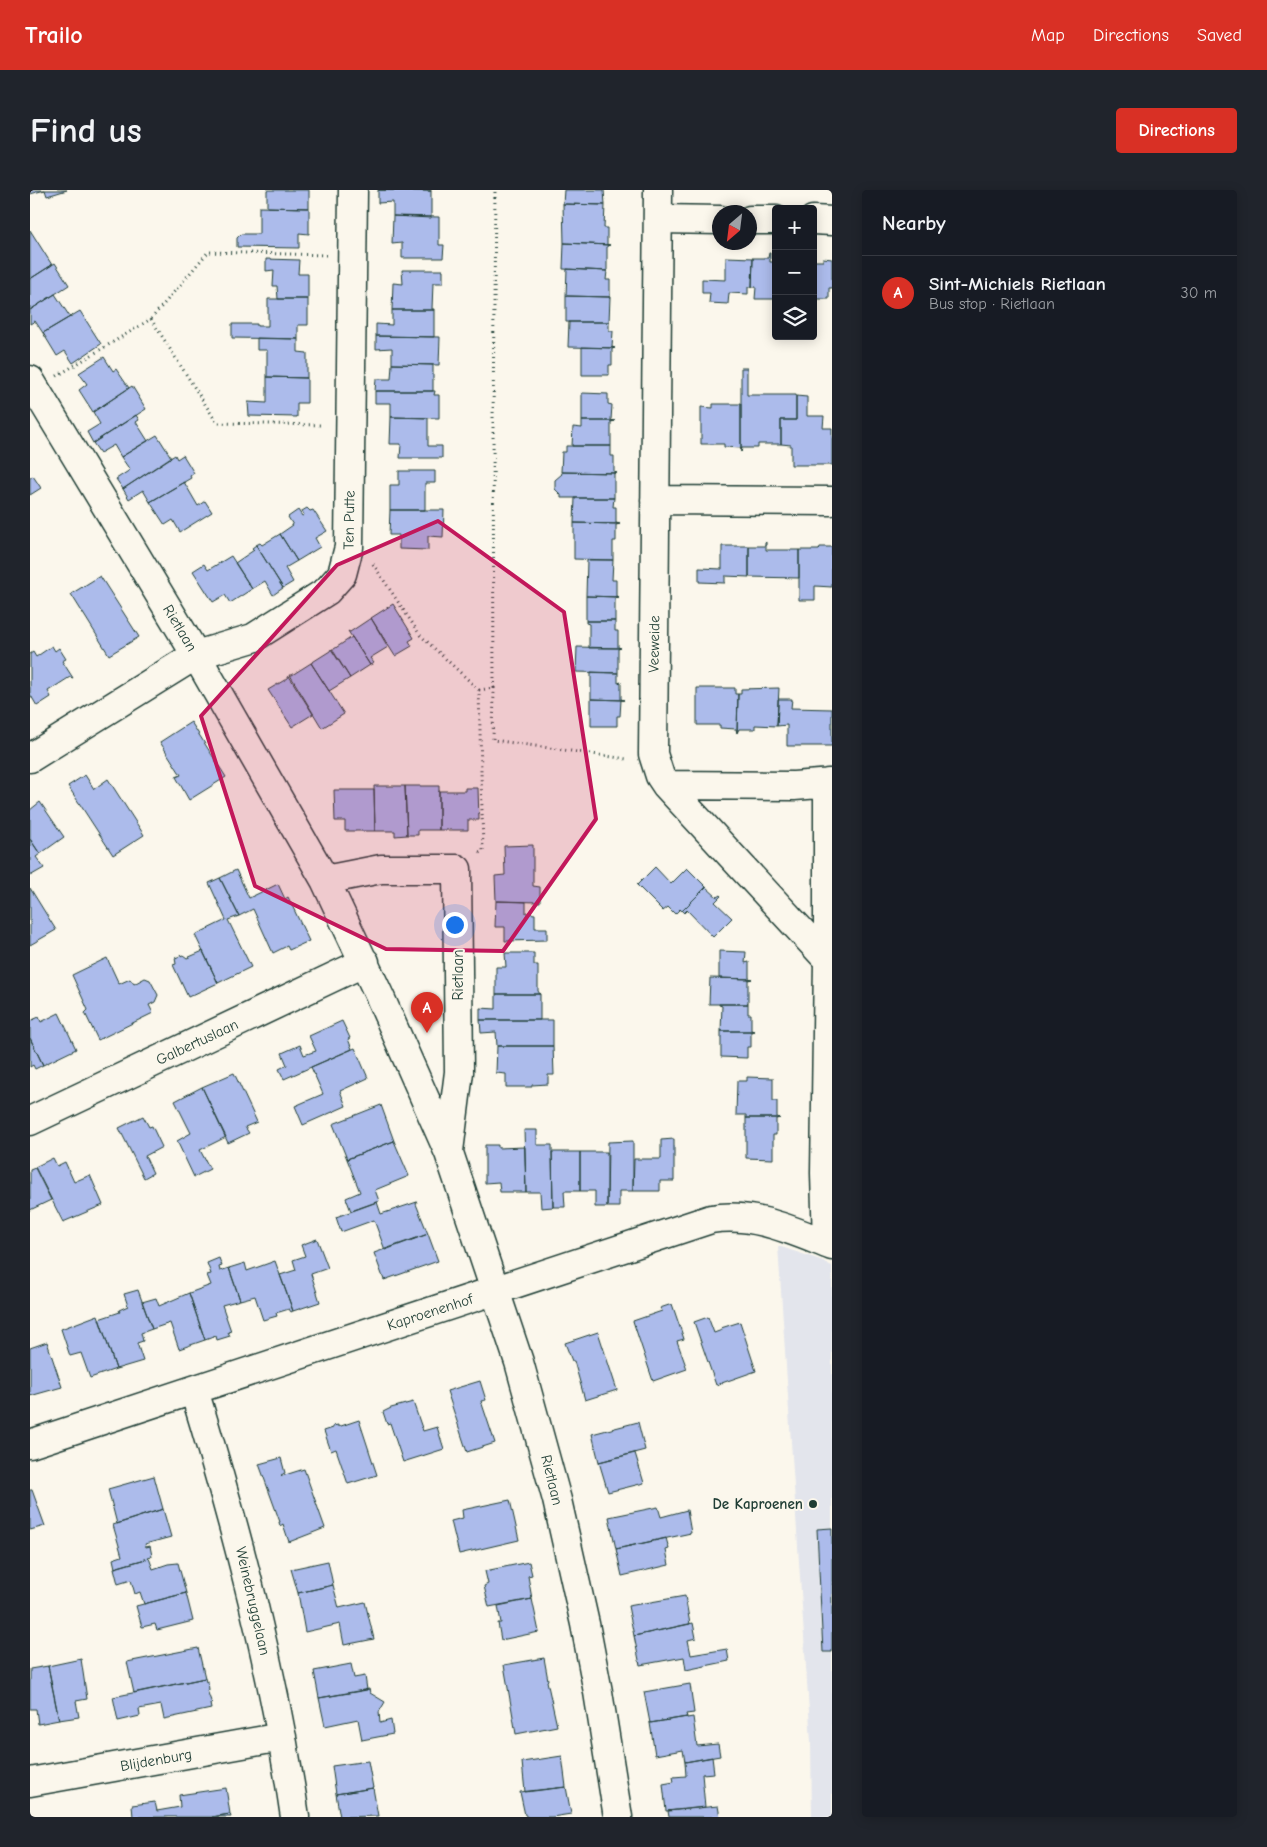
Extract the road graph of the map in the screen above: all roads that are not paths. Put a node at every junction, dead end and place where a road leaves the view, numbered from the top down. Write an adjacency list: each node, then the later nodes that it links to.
1 (353, 190): 12 (street, Ten Putte)
2 (658, 190): 3 (street, Veeweide)
3 (658, 219): 4 (street); 10 (street, Veeweide)
4 (712, 220)
5 (757, 220): 6 (street)
6 (772, 220)
7 (817, 220): 8 (street)
8 (832, 221)
9 (33, 384): 12 (street, Rietlaan)
10 (655, 500): 11 (street); 14 (street, Veeweide)
11 (832, 501)
12 (196, 655): 13 (street, Ten Putte); 16 (street, Rietlaan)
13 (30, 758)
14 (660, 774): 15 (street); 17 (street)
15 (830, 783): 17 (street)
16 (325, 880): 18 (street, Rietlaan); 20 (street, Rietlaan)
17 (828, 960): 21 (street)
18 (365, 962): 19 (street, Galbertuslaan); 20 (street, Rietlaan)
19 (30, 1120)
20 (449, 1153): 22 (street, Rietlaan)
21 (830, 1245): 22 (street, Kaproenenhof)
22 (496, 1290): 23 (street, Kaproenenhof); 28 (street, Rietlaan)
23 (194, 1390): 24 (street, Kaproenenhof); 25 (street, Weinebruggelaan)
24 (30, 1444)
25 (282, 1737): 26 (street, Blijdenburg); 27 (street, Weinebruggelaan)
26 (30, 1782)
27 (295, 1817)
28 (618, 1817)

